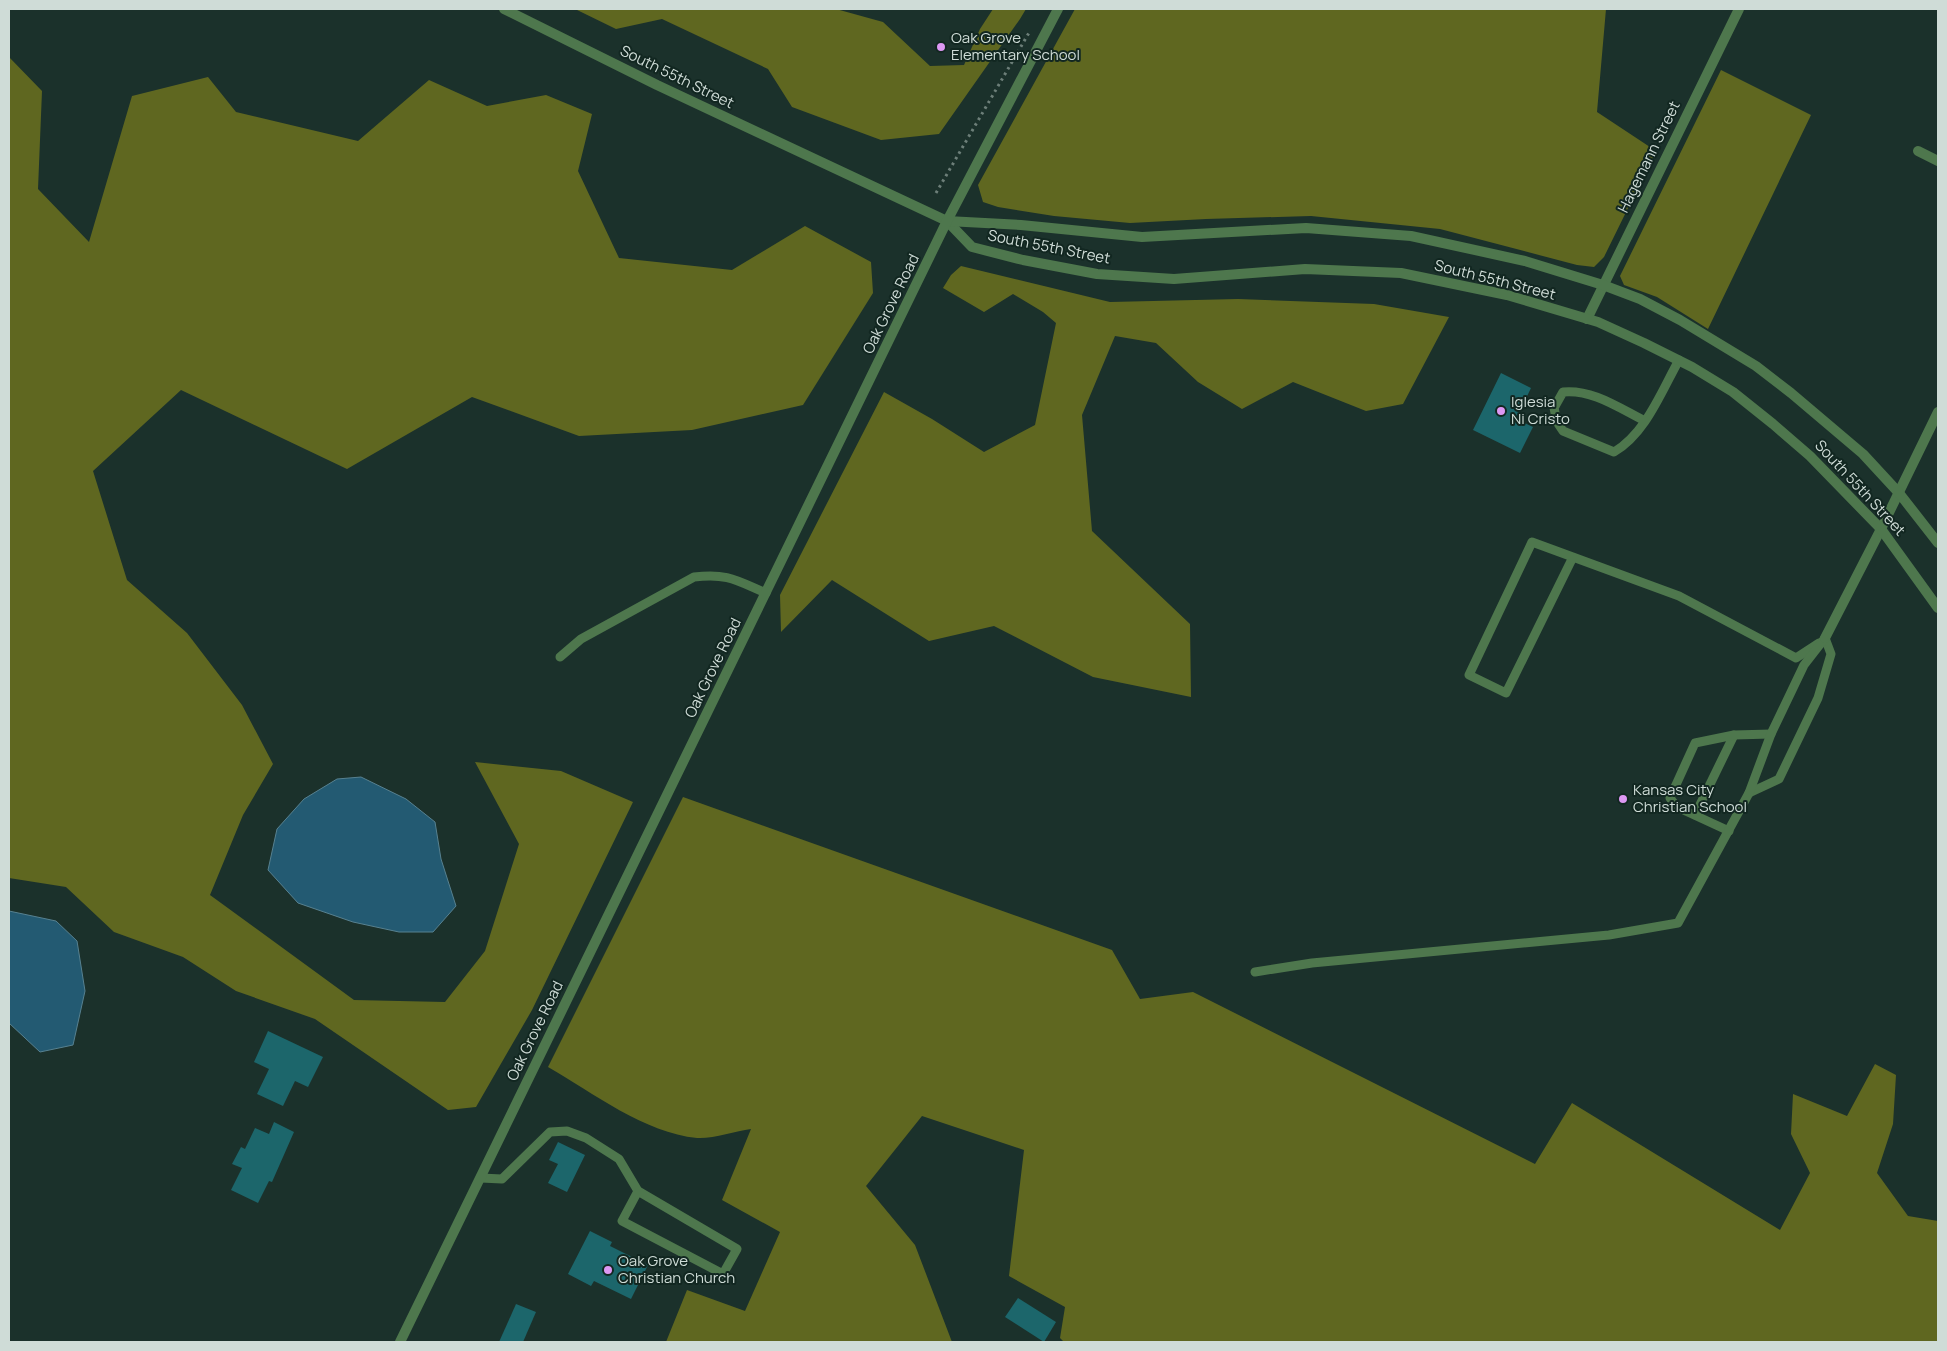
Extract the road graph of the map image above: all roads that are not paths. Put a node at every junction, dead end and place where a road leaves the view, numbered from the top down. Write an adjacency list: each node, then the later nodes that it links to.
1 (504, 9): 6 (street, South 55th Street)
2 (1058, 9): 6 (street, Oak Grove Road)
3 (1739, 9): 7 (street, Hagemann Street)
4 (1918, 151): 5 (street)
5 (1938, 161)
6 (948, 222): 7 (street, South 55th Street); 8 (street, South 55th Street); 16 (street, Oak Grove Road)
7 (1603, 285): 8 (street, Hagemann Street); 12 (street, South 55th Street)
8 (1587, 319): 9 (street, South 55th Street)
9 (1679, 360): 11 (lane); 13 (street, South 55th Street)
10 (1938, 412): 12 (street)
11 (1645, 421): 11 (lane)
12 (1899, 493): 13 (street); 14 (street, South 55th Street)
13 (1882, 529): 17 (street, South 55th Street); 18 (street)
14 (1938, 543)
15 (1573, 557): 15 (lane); 18 (lane)
16 (766, 593): 19 (lane); 26 (street, Oak Grove Road)
17 (1938, 608)
18 (1825, 638): 20 (lane); 22 (lane)
19 (560, 657)
20 (1772, 734): 21 (lane); 22 (lane)
21 (1734, 735): 23 (lane); 23 (lane)
22 (1749, 793): 24 (lane)
23 (1695, 815): 24 (lane)
24 (1729, 831): 25 (lane)
25 (1255, 972)
26 (480, 1178): 27 (lane); 28 (street, Oak Grove Road)
27 (638, 1191): 27 (lane)
28 (400, 1342)

